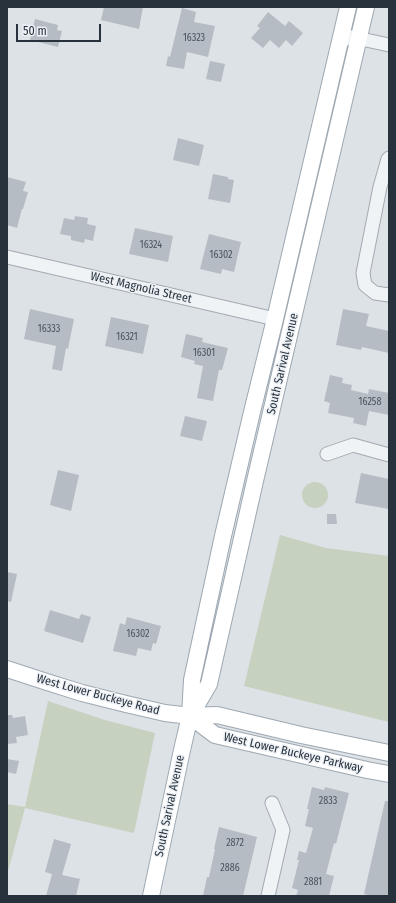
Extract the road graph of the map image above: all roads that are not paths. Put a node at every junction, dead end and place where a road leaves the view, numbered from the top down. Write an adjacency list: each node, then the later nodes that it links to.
1 (348, 7): 4 (main road, South Sarival Avenue)
2 (366, 7): 3 (main road, South Sarival Avenue)
3 (359, 38): 4 (street); 5 (street); 10 (main road, South Sarival Avenue)
4 (340, 44): 9 (main road, South Sarival Avenue)
5 (389, 45)
6 (388, 158): 8 (street)
7 (7, 257): 9 (street, West Magnolia Street)
8 (389, 295)
9 (275, 319): 10 (main road); 14 (main road, South Sarival Avenue)
10 (292, 323): 14 (main road, South Sarival Avenue)
11 (327, 454): 12 (street)
12 (389, 455)
13 (7, 669): 14 (main road, West Lower Buckeye Road)
14 (190, 716): 15 (main road, West Lower Buckeye Parkway); 16 (main road, West Lower Buckeye Parkway); 18 (main road, South Sarival Avenue)
15 (389, 753)
16 (389, 774)
17 (272, 803): 19 (street)
18 (151, 896)
19 (268, 896)

